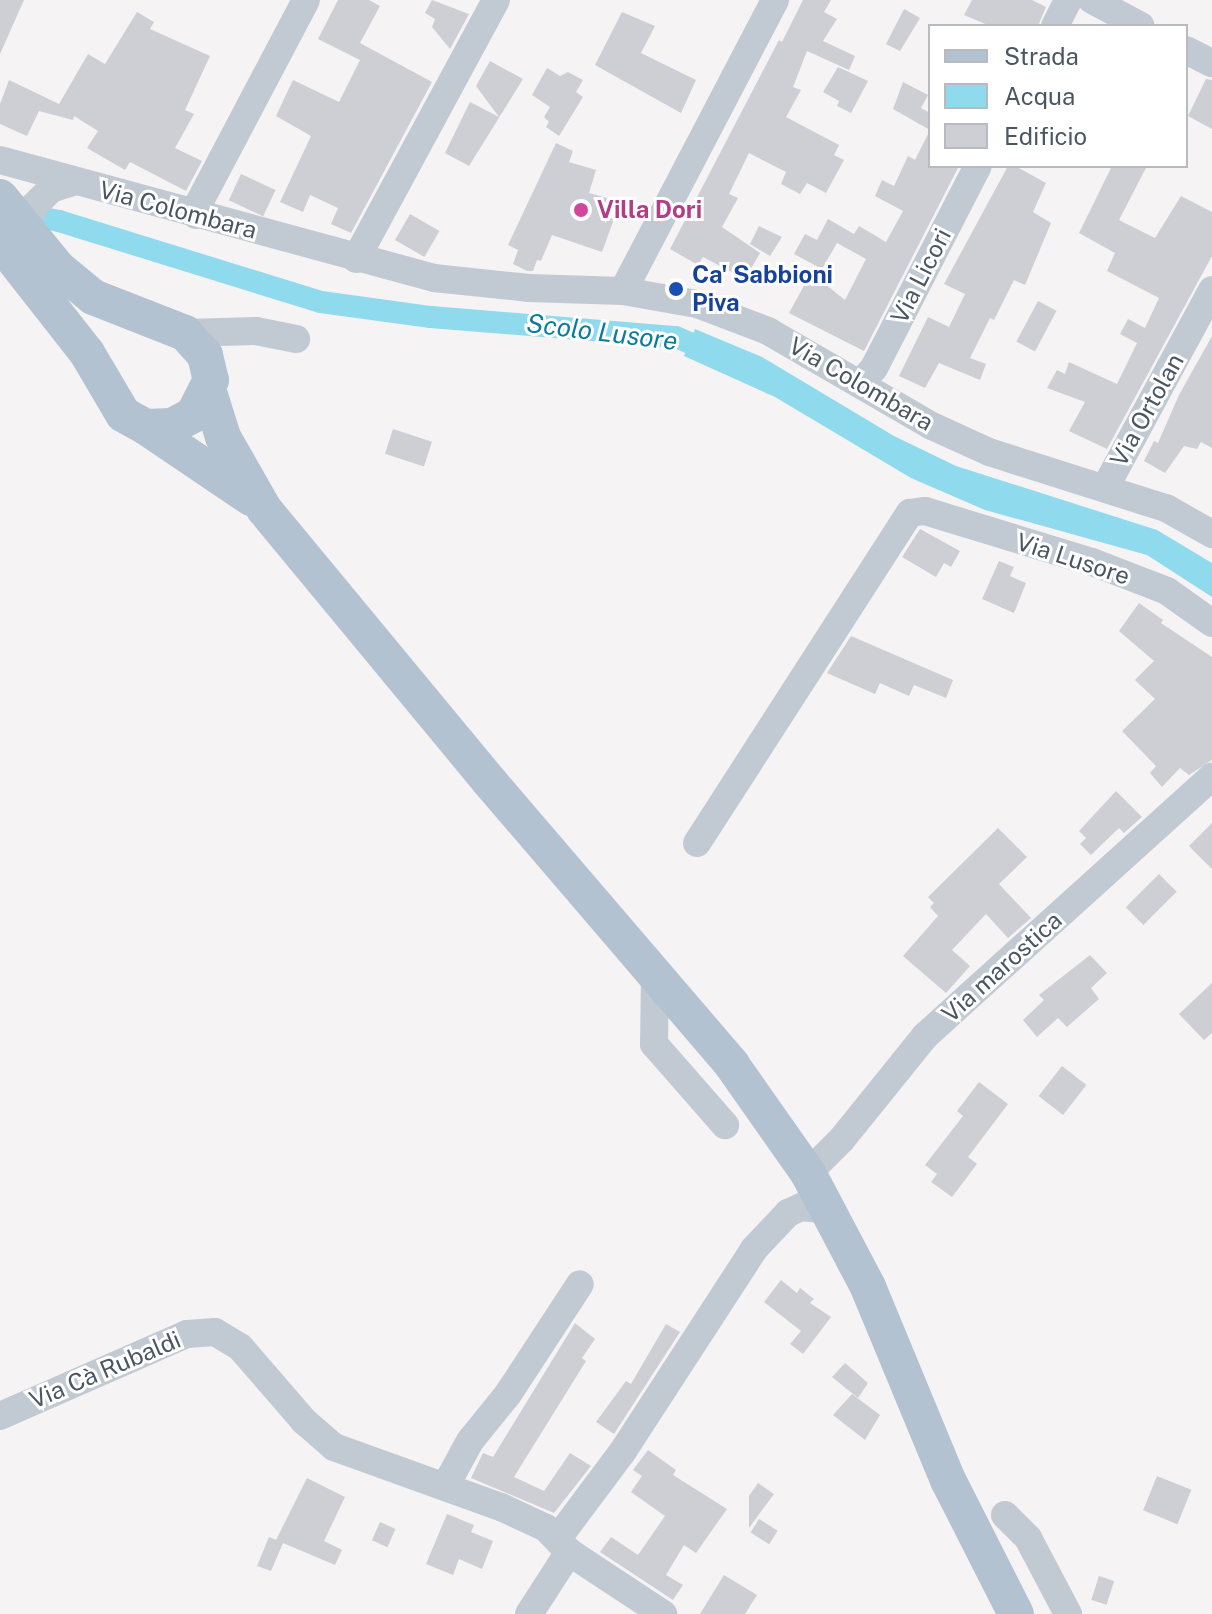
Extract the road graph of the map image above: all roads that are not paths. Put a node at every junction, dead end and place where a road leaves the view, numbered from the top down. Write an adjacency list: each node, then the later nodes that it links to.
1 (306, 0): 13 (street)
2 (496, 0): 15 (street)
3 (775, 0): 17 (street)
4 (1068, 0): 6 (street)
5 (1092, 0): 7 (street)
6 (1056, 24)
7 (1137, 24)
8 (1188, 51): 9 (street)
9 (1212, 63)
10 (0, 160): 12 (street, Via Colombara)
11 (977, 168): 21 (street, Via Licori)
12 (73, 182): 13 (street, Via Colombara); 14 (street, Via Colombara)
13 (196, 215): 15 (street, Via Colombara)
14 (13, 223): 18 (main road); 23 (main road)
15 (356, 259): 17 (street, Via Colombara)
16 (1212, 290): 24 (street, Via Ortolan)
17 (623, 291): 21 (street, Via Colombara)
18 (185, 333): 19 (street); 22 (main road)
19 (233, 334): 20 (street); 22 (street)
20 (296, 339)
21 (860, 384): 24 (street, Via Colombara)
22 (209, 385): 23 (main road); 25 (main road)
23 (146, 427): 25 (main road)
24 (1105, 488): 26 (street, Via Colombara)
25 (264, 509): 30 (main road)
26 (1212, 534)
27 (1212, 623): 29 (street, Via Lusore)
28 (1212, 777): 34 (street, Via marostica)
29 (697, 843)
30 (655, 974): 31 (main road); 32 (street)
31 (698, 1025): 32 (street); 34 (main road)
32 (659, 1053): 33 (street)
33 (725, 1125)
34 (808, 1173): 35 (main road)
35 (830, 1210): 40 (main road); 41 (street)
36 (580, 1284): 38 (street)
37 (0, 1416): 38 (street, Via Cà Rubaldi)
38 (445, 1487): 41 (street, Via Cà Rubaldi)
39 (1005, 1515): 46 (street)
40 (972, 1530): 44 (street); 45 (main road)
41 (564, 1545): 42 (street); 43 (street, Via Cà Rubaldi)
42 (529, 1614)
43 (663, 1614)
44 (996, 1614)
45 (1016, 1614)
46 (1068, 1614)

